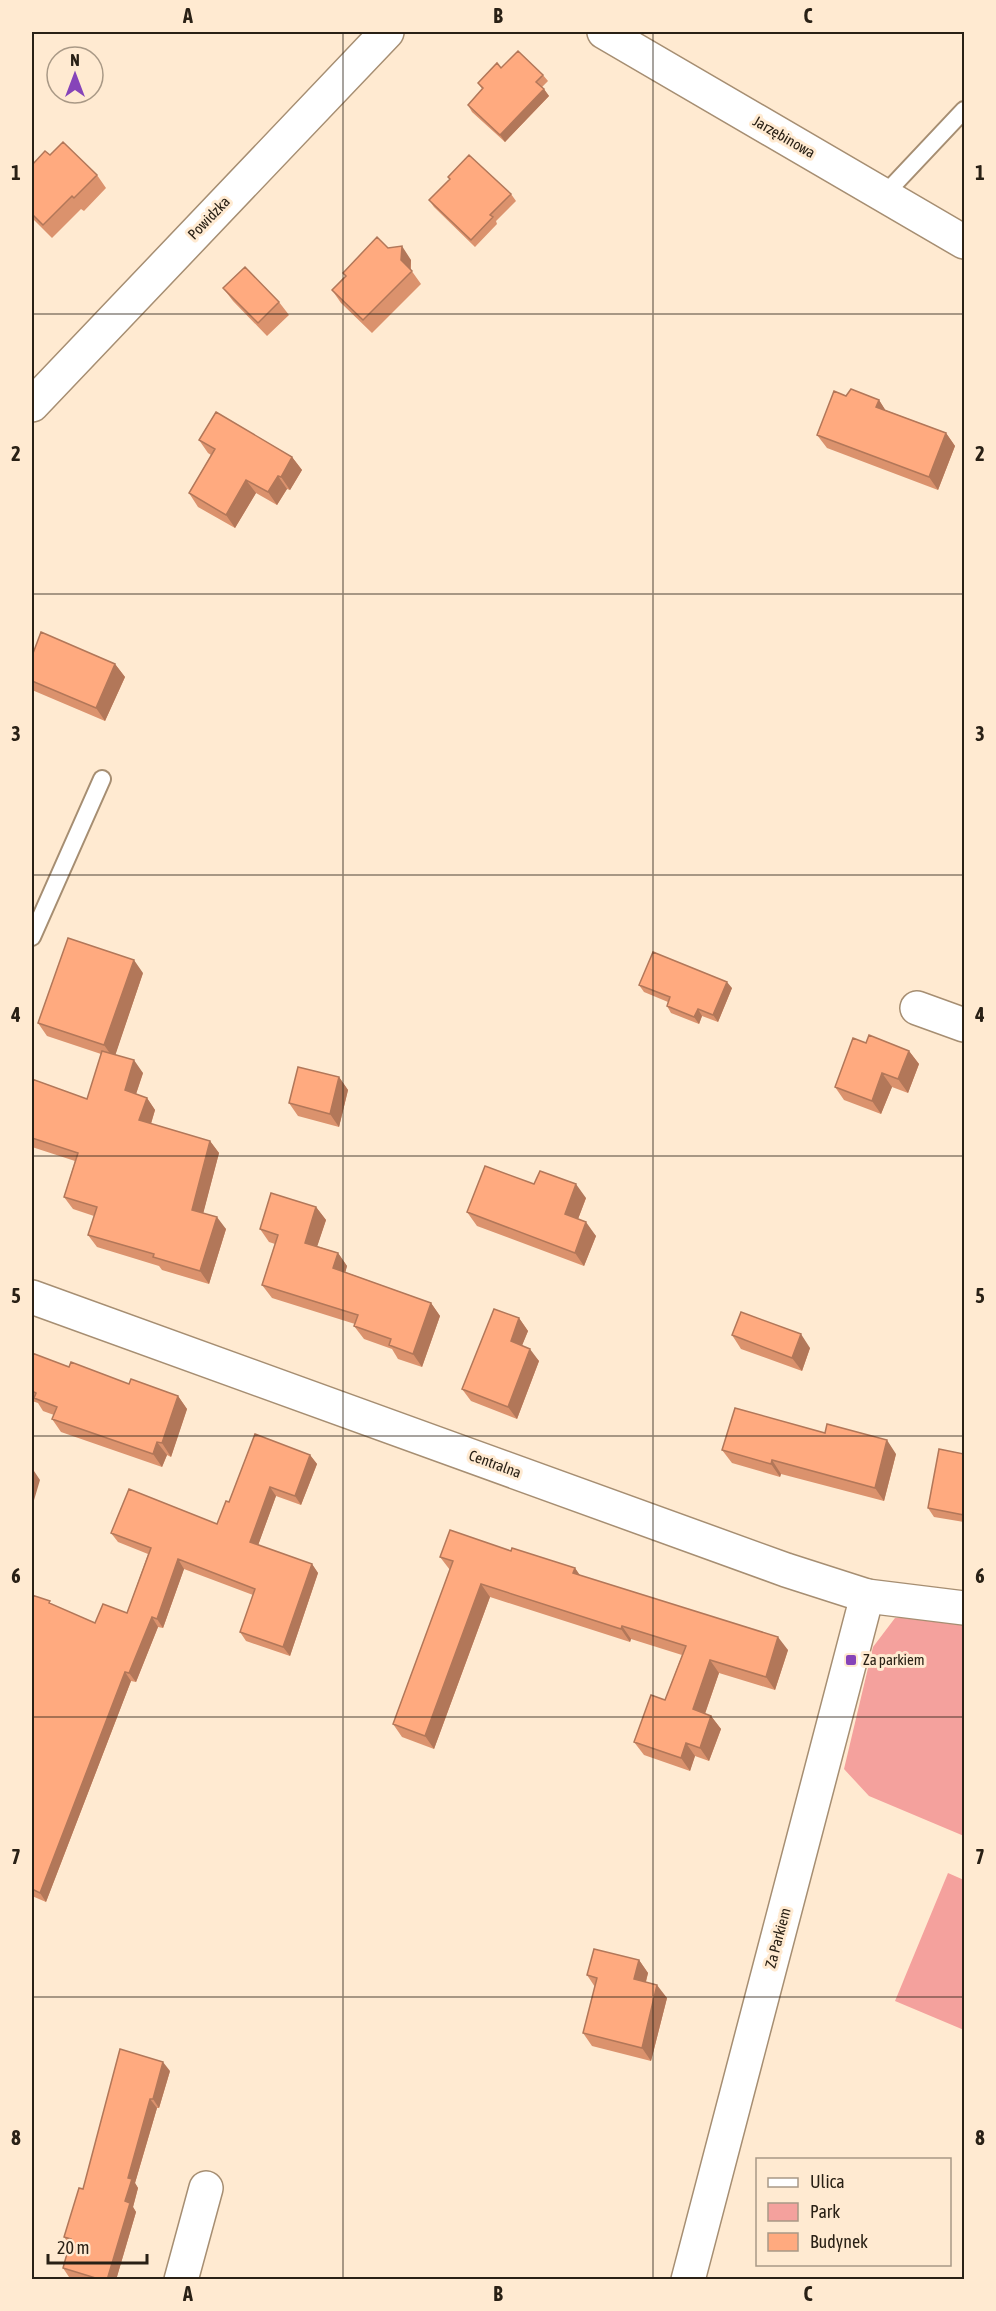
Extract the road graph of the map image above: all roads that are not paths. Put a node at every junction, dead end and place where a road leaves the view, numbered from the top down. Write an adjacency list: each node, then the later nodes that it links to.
1 (387, 32): 6 (street, Powidzka)
2 (604, 32): 4 (street, Jarzębinowa)
3 (964, 110): 4 (lane)
4 (884, 195): 5 (street, Jarzębinowa)
5 (964, 242)
6 (32, 405)
7 (102, 779): 8 (lane)
8 (32, 937)
9 (917, 1008): 10 (street)
10 (964, 1025)
11 (32, 1297): 12 (street, Centralna)
12 (867, 1596): 13 (street, Centralna); 16 (street, Za Parkiem)
13 (964, 1608)
14 (206, 2188): 15 (street)
15 (181, 2280)
16 (688, 2280)

